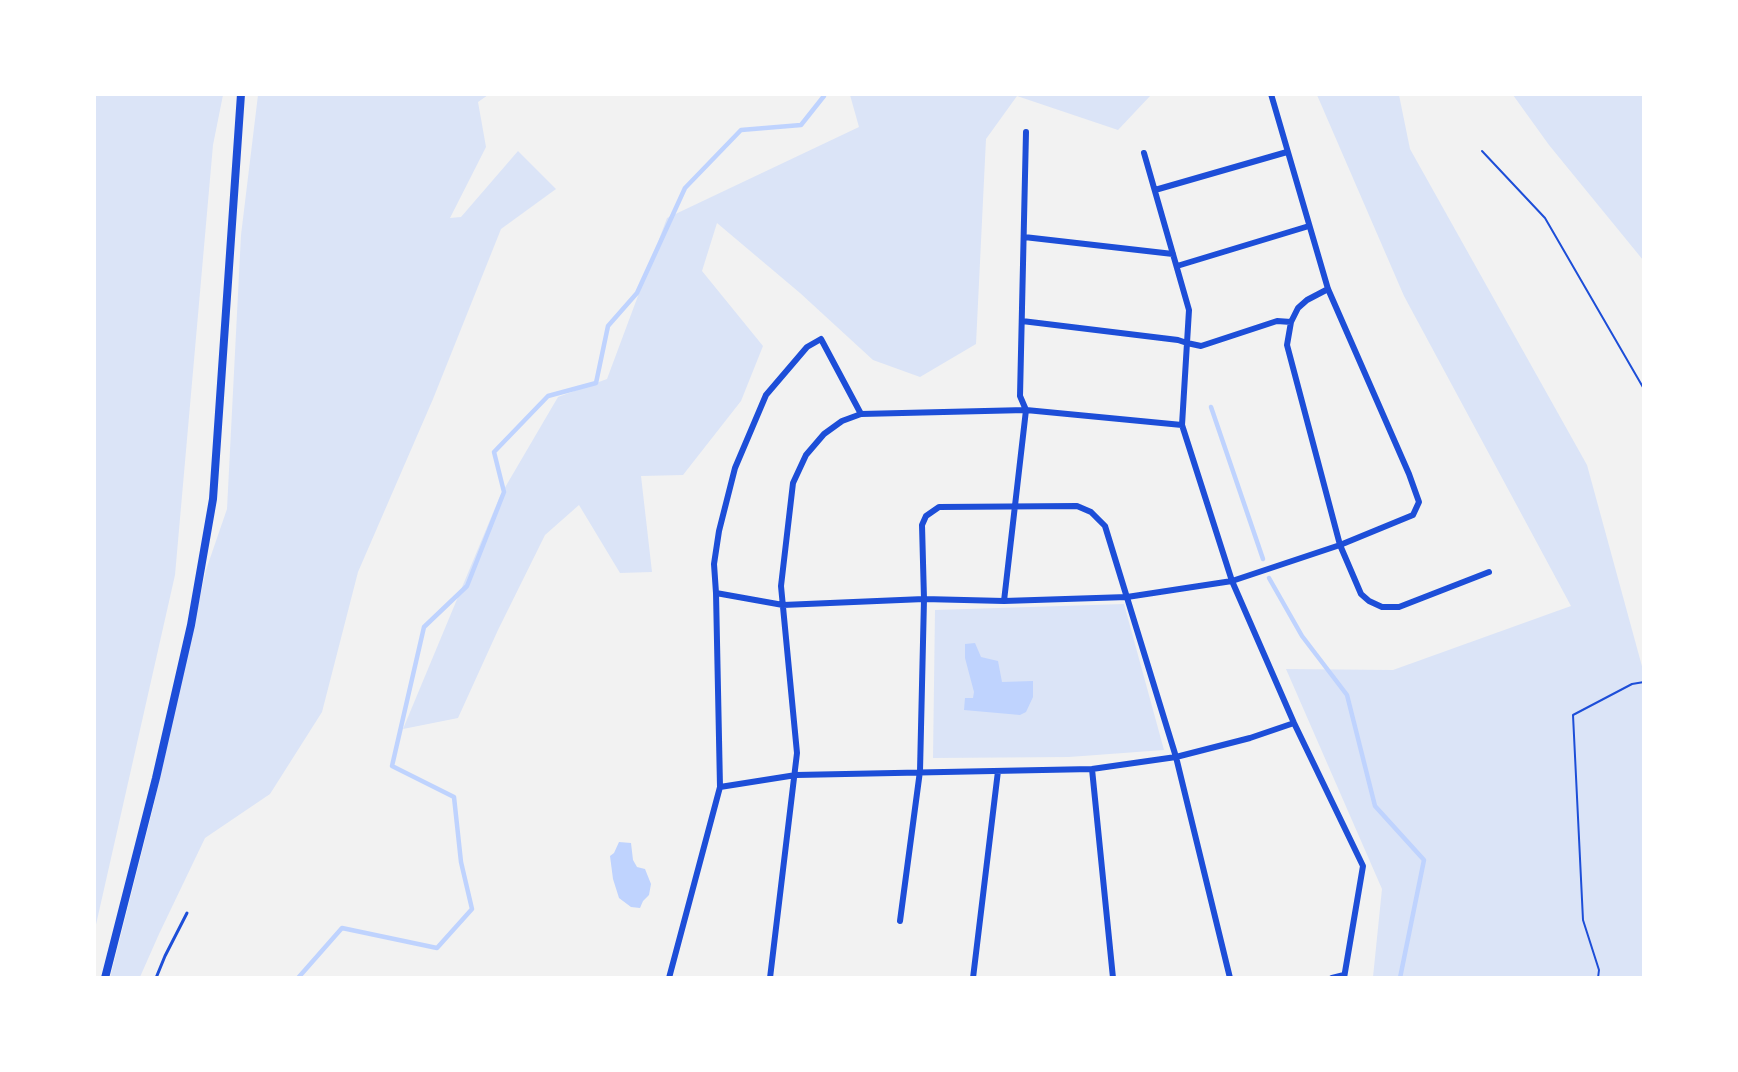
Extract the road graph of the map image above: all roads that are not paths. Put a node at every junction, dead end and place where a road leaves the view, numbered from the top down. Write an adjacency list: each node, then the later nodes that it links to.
1 (241, 94): 37 (street)
2 (1270, 94): 4 (street)
3 (1026, 132): 8 (street)
4 (1287, 152): 6 (street); 7 (street)
5 (1144, 153): 6 (street)
6 (1155, 190): 9 (street)
7 (1309, 226): 10 (street); 11 (street)
8 (1023, 237): 9 (street); 12 (street)
9 (1173, 254): 10 (street)
10 (1176, 266): 14 (street)
11 (1328, 290): 13 (street); 19 (street)
12 (1022, 321): 14 (street); 15 (street)
13 (1291, 322): 14 (street); 19 (street)
14 (1187, 344): 17 (street)
15 (1026, 410): 16 (street); 17 (street); 18 (street)
16 (861, 414): 22 (street); 26 (street)
17 (1182, 425): 21 (street)
18 (1014, 507): 23 (street); 24 (street); 25 (street)
19 (1340, 545): 20 (street); 21 (street)
20 (1489, 572)
21 (1232, 581): 23 (street); 27 (street)
22 (716, 593): 26 (street); 33 (street)
23 (1127, 597): 25 (street); 28 (street)
24 (924, 599): 25 (street); 26 (street); 30 (street)
25 (1004, 601)
26 (783, 605): 32 (street)
27 (1294, 723): 28 (street); 36 (street)
28 (1176, 758): 29 (street); 43 (street)
29 (1092, 769): 31 (street); 42 (street)
30 (920, 771): 31 (street); 32 (street); 35 (street)
31 (998, 771): 41 (street)
32 (796, 775): 33 (street); 40 (street)
33 (720, 787): 39 (street)
34 (187, 913): 38 (lane)
35 (900, 921)
36 (1344, 976): 44 (street)
37 (105, 978)
38 (156, 978)
39 (669, 978)
40 (770, 978)
41 (973, 978)
42 (1113, 978)
43 (1230, 978)
44 (1332, 978)

